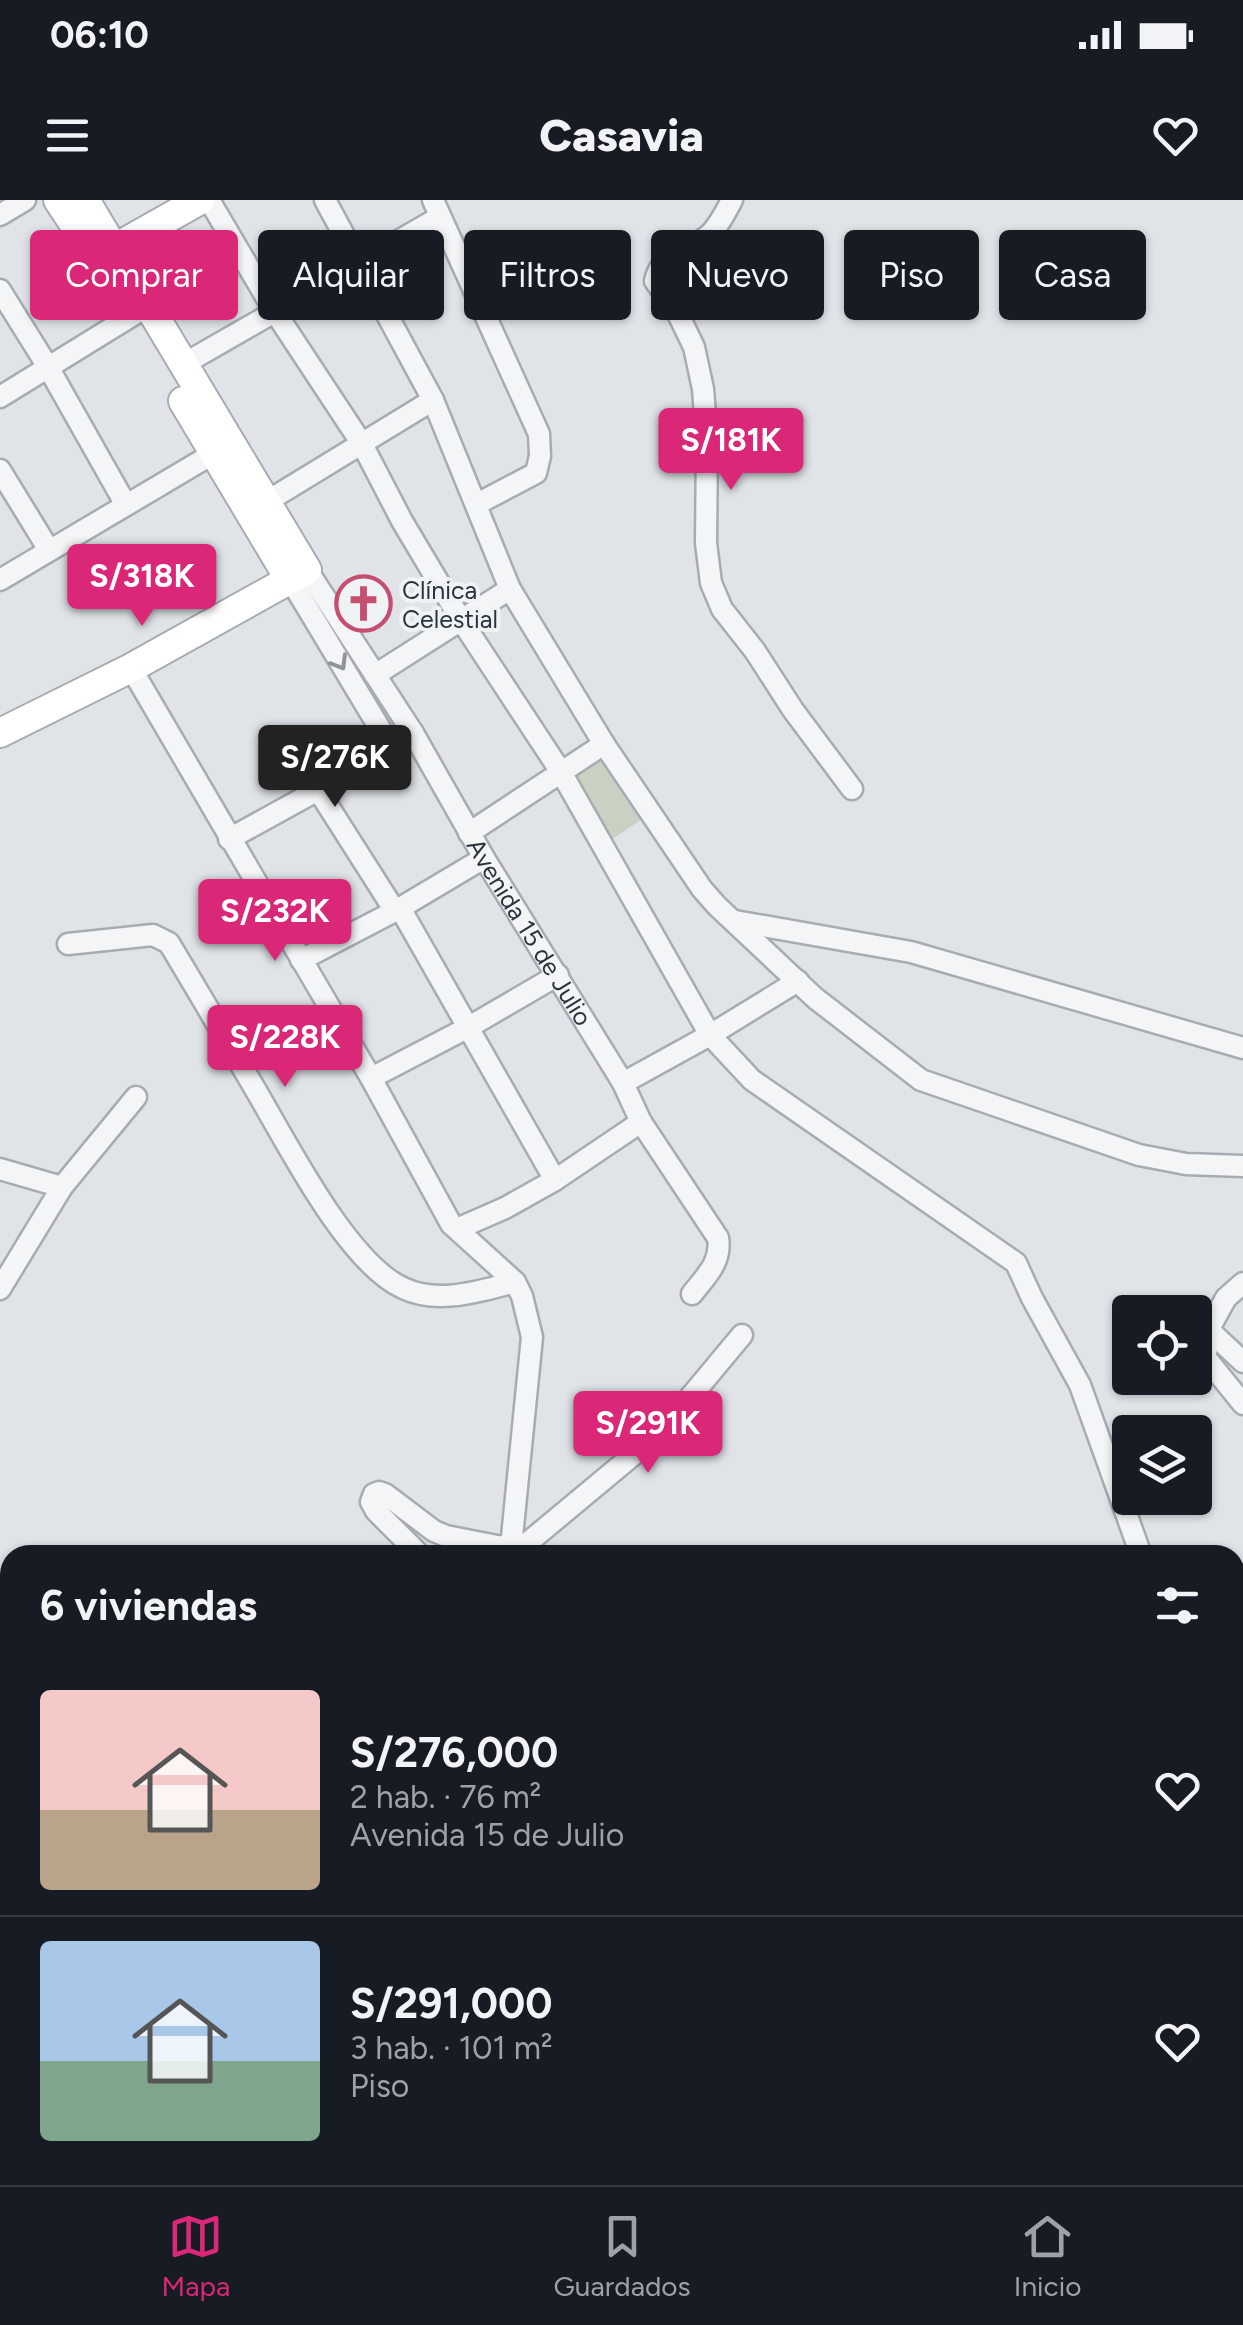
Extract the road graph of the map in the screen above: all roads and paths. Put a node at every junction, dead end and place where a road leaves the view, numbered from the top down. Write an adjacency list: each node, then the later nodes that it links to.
1 (24, 200): 9 (street)
2 (58, 200): 10 (street, Avenida 15 de Julio)
3 (85, 200): 11 (street, Avenida 15 de Julio)
4 (200, 200): 12 (street)
5 (209, 200): 15 (street)
6 (324, 200): 13 (street)
7 (732, 200): 45 (street)
8 (436, 208): 14 (street); 31 (street)
9 (0, 215)
10 (80, 230)
11 (103, 230)
12 (146, 230)
13 (340, 230)
14 (405, 230)
15 (258, 283)
16 (0, 290): 24 (street)
17 (124, 320): 24 (street)
18 (146, 320): 28 (street, Avenida 15 de Julio)
19 (148, 320): 23 (street, Avenida 15 de Julio)
20 (261, 320): 23 (street)
21 (280, 320): 27 (street)
22 (391, 320): 26 (street)
23 (182, 365): 28 (street, Avenida 15 de Julio)
24 (48, 367): 25 (street); 32 (street)
25 (0, 398)
26 (433, 400): 27 (street); 31 (street)
27 (362, 444): 30 (street); 37 (street)
28 (222, 448): 30 (street, Avenida 15 de Julio); 32 (street); 34 (street, Avenida 15 de Julio)
29 (0, 470): 33 (street)
30 (266, 502): 34 (street, Avenida 15 de Julio)
31 (477, 504): 36 (street)
32 (126, 505): 33 (street)
33 (48, 550): 35 (street)
34 (299, 575): 38 (street); 39 (street, Avenida 15 de Julio); 43 (street, Avenida 15 de Julio, one-way to 43)
35 (0, 580)
36 (510, 589): 37 (street); 42 (street)
37 (461, 620): 39 (street); 44 (street)
38 (131, 668): 40 (street); 48 (street)
39 (375, 675): 41 (street, Avenida 15 de Julio)
40 (0, 733)
41 (413, 733): 43 (street); 47 (street, Avenida 15 de Julio)
42 (604, 744): 44 (street); 51 (street)
43 (390, 747): 46 (street)
44 (560, 772): 47 (street); 57 (street)
45 (852, 789)
46 (318, 790): 48 (street); 50 (street)
47 (469, 833): 49 (street, Avenida 15 de Julio)
48 (229, 839): 53 (street)
49 (484, 858): 50 (street); 54 (street, Avenida 15 de Julio)
50 (398, 910): 53 (street); 56 (street)
51 (733, 921): 55 (street); 58 (street)
52 (68, 944): 68 (street)
53 (301, 960): 59 (street)
54 (558, 975): 56 (street); 60 (street, Avenida 15 de Julio)
55 (798, 981): 57 (street); 63 (street)
56 (467, 1028): 59 (street); 65 (street)
57 (710, 1035): 60 (street); 82 (street)
58 (1243, 1048)
59 (371, 1078): 67 (street)
60 (622, 1082): 62 (street, Avenida 15 de Julio)
61 (136, 1097): 66 (street)
62 (641, 1122): 65 (street); 71 (street, Avenida 15 de Julio)
63 (1243, 1166)
64 (0, 1169): 66 (street)
65 (554, 1180): 67 (street)
66 (62, 1187): 70 (street)
67 (456, 1229): 68 (street)
68 (515, 1282): 80 (street)
69 (1243, 1282): 72 (street)
70 (0, 1289)
71 (692, 1294)
72 (1212, 1320)
73 (1212, 1333): 75 (street)
74 (742, 1335): 81 (street)
75 (1243, 1362)
76 (1212, 1366): 77 (street)
77 (1243, 1404)
78 (410, 1545): 79 (street)
79 (484, 1545)
80 (510, 1545)
81 (522, 1545)
82 (1138, 1545)

